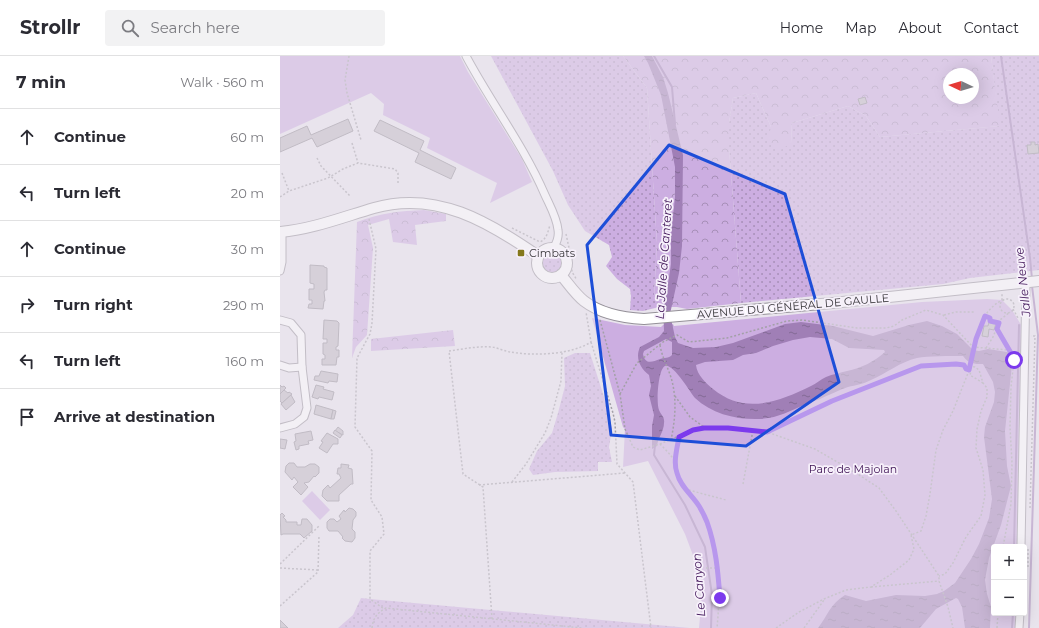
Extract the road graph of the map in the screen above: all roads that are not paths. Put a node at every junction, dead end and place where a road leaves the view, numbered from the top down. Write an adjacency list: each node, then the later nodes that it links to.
1 (466, 56): 3 (street)
2 (281, 232): 4 (main road); 5 (street)
3 (554, 248): 4 (main road); 6 (main road)
4 (538, 256): 6 (main road)
5 (280, 271)
6 (561, 275): 8 (main road, AVENUE DU GÉNÉRAL DE GAULLE)
7 (1039, 281): 8 (main road, AVENUE DU GÉNÉRAL DE GAULLE)
8 (1026, 282): 13 (street)
9 (280, 320): 11 (street)
10 (280, 365): 11 (street)
11 (302, 367): 12 (street)
12 (280, 428)
13 (1021, 544)
14 (1020, 616): 15 (street)
15 (1019, 628)

